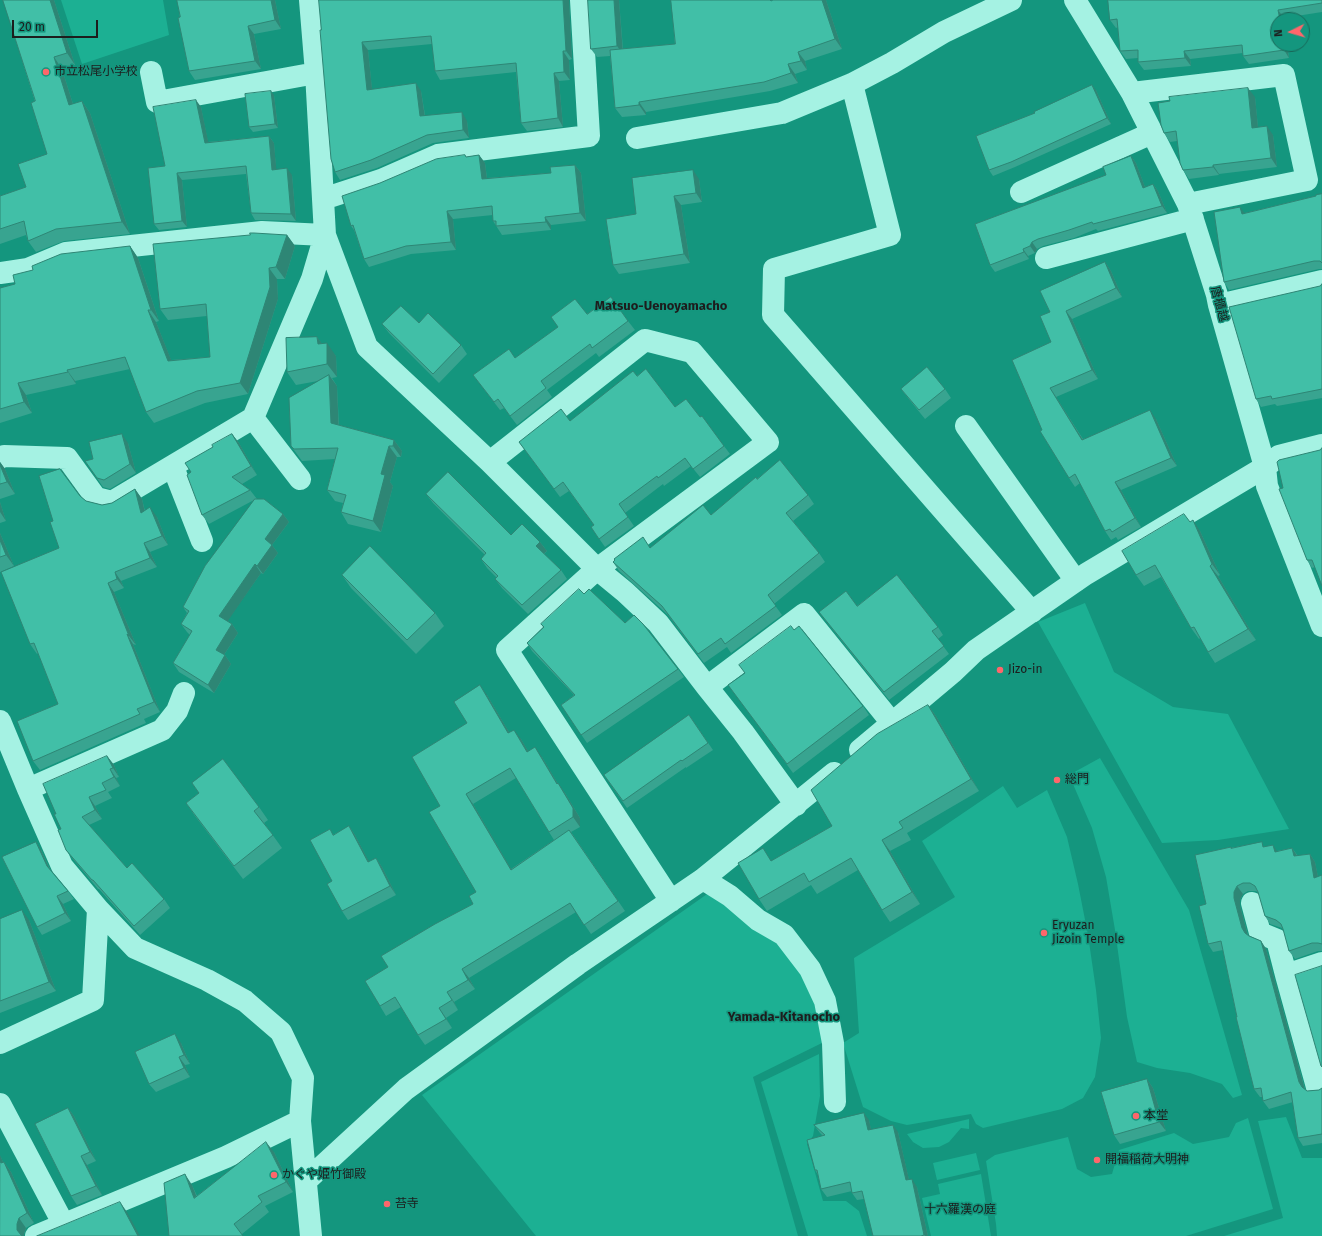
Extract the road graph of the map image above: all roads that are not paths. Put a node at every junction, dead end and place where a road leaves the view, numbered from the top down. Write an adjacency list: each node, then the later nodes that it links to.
1 (310, 0): 6 (street)
2 (580, 0): 13 (street)
3 (1011, 0): 7 (street)
4 (1075, 0): 8 (street, 唐櫃越)
5 (151, 72): 6 (street)
6 (316, 73): 13 (street)
7 (852, 84): 10 (street); 31 (street)
8 (1132, 94): 9 (street, 唐櫃越); 11 (street)
9 (1152, 133): 12 (street); 14 (street, 唐櫃越)
10 (637, 138)
11 (1314, 179): 14 (street)
12 (1021, 192)
13 (323, 199): 15 (street)
14 (1191, 212): 16 (street); 19 (street, 唐櫃越)
15 (325, 235): 17 (street); 20 (street); 24 (street)
16 (1046, 258)
17 (0, 273)
18 (1322, 281): 19 (street)
19 (1219, 305): 26 (street, 唐櫃越)
20 (253, 418): 25 (street); 27 (street)
21 (966, 426): 30 (street)
22 (1322, 445): 26 (street)
23 (0, 458): 25 (street)
24 (490, 462): 29 (street); 29 (street)
25 (174, 466): 28 (street)
26 (1265, 466): 30 (street); 32 (street, 唐櫃越)
27 (300, 479)
28 (202, 541)
29 (597, 569): 33 (street); 40 (street)
30 (1076, 581): 31 (street)
31 (1032, 612): 36 (street)
32 (1322, 626)
33 (706, 688): 36 (street); 38 (street)
34 (184, 693): 37 (street)
35 (0, 721): 37 (street)
36 (892, 724): 38 (street)
37 (28, 789): 42 (street)
38 (796, 805): 39 (street)
39 (703, 880): 40 (street); 47 (street)
40 (671, 901): 50 (street)
41 (1252, 903): 44 (street)
42 (98, 909): 45 (street); 49 (street)
43 (1322, 963): 44 (street)
44 (1286, 975): 46 (street)
45 (0, 1043)
46 (1322, 1086)
47 (835, 1102)
48 (0, 1104): 51 (street)
49 (300, 1122): 50 (street); 51 (street)
50 (306, 1181): 53 (street)
51 (64, 1225): 52 (street)
52 (36, 1236)
53 (311, 1236)

